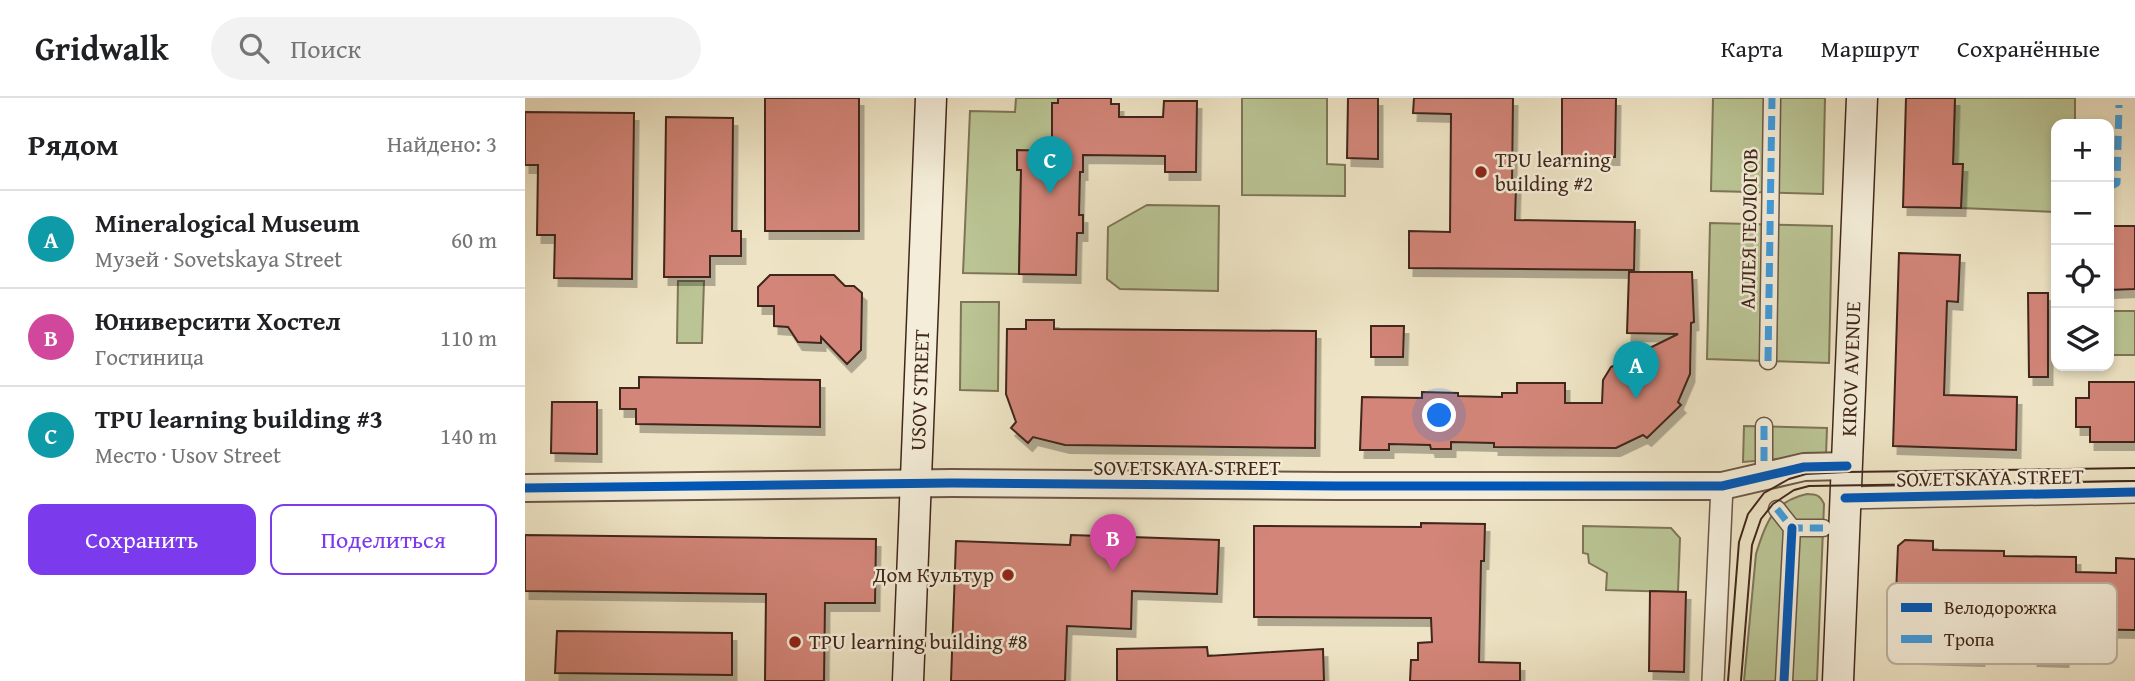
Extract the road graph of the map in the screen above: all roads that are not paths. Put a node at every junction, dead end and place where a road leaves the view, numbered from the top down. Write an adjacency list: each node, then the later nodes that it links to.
1 (931, 98): 8 (main road, USOV STREET)
2 (1772, 98): 4 (street, АЛЛЕЯ ГЕОЛОГОВ)
3 (1863, 98): 7 (main road, KIROV AVENUE)
4 (1768, 361)
5 (1764, 426): 6 (street)
6 (1764, 464)
7 (1847, 466): 9 (street, SOVETSKAYA STREET); 12 (main road, KIROV AVENUE)
8 (916, 484): 9 (street, SOVETSKAYA STREET); 10 (street, SOVETSKAYA STREET); 16 (main road, USOV STREET)
9 (1722, 486): 17 (street)
10 (525, 488)
11 (2135, 492): 12 (street, SOVETSKAYA STREET)
12 (1845, 498): 19 (main road, KIROV AVENUE)
13 (1777, 509): 14 (street)
14 (1792, 528): 15 (street); 18 (street)
15 (1823, 528)
16 (908, 681)
17 (1713, 681)
18 (1784, 681)
19 (1838, 681)

